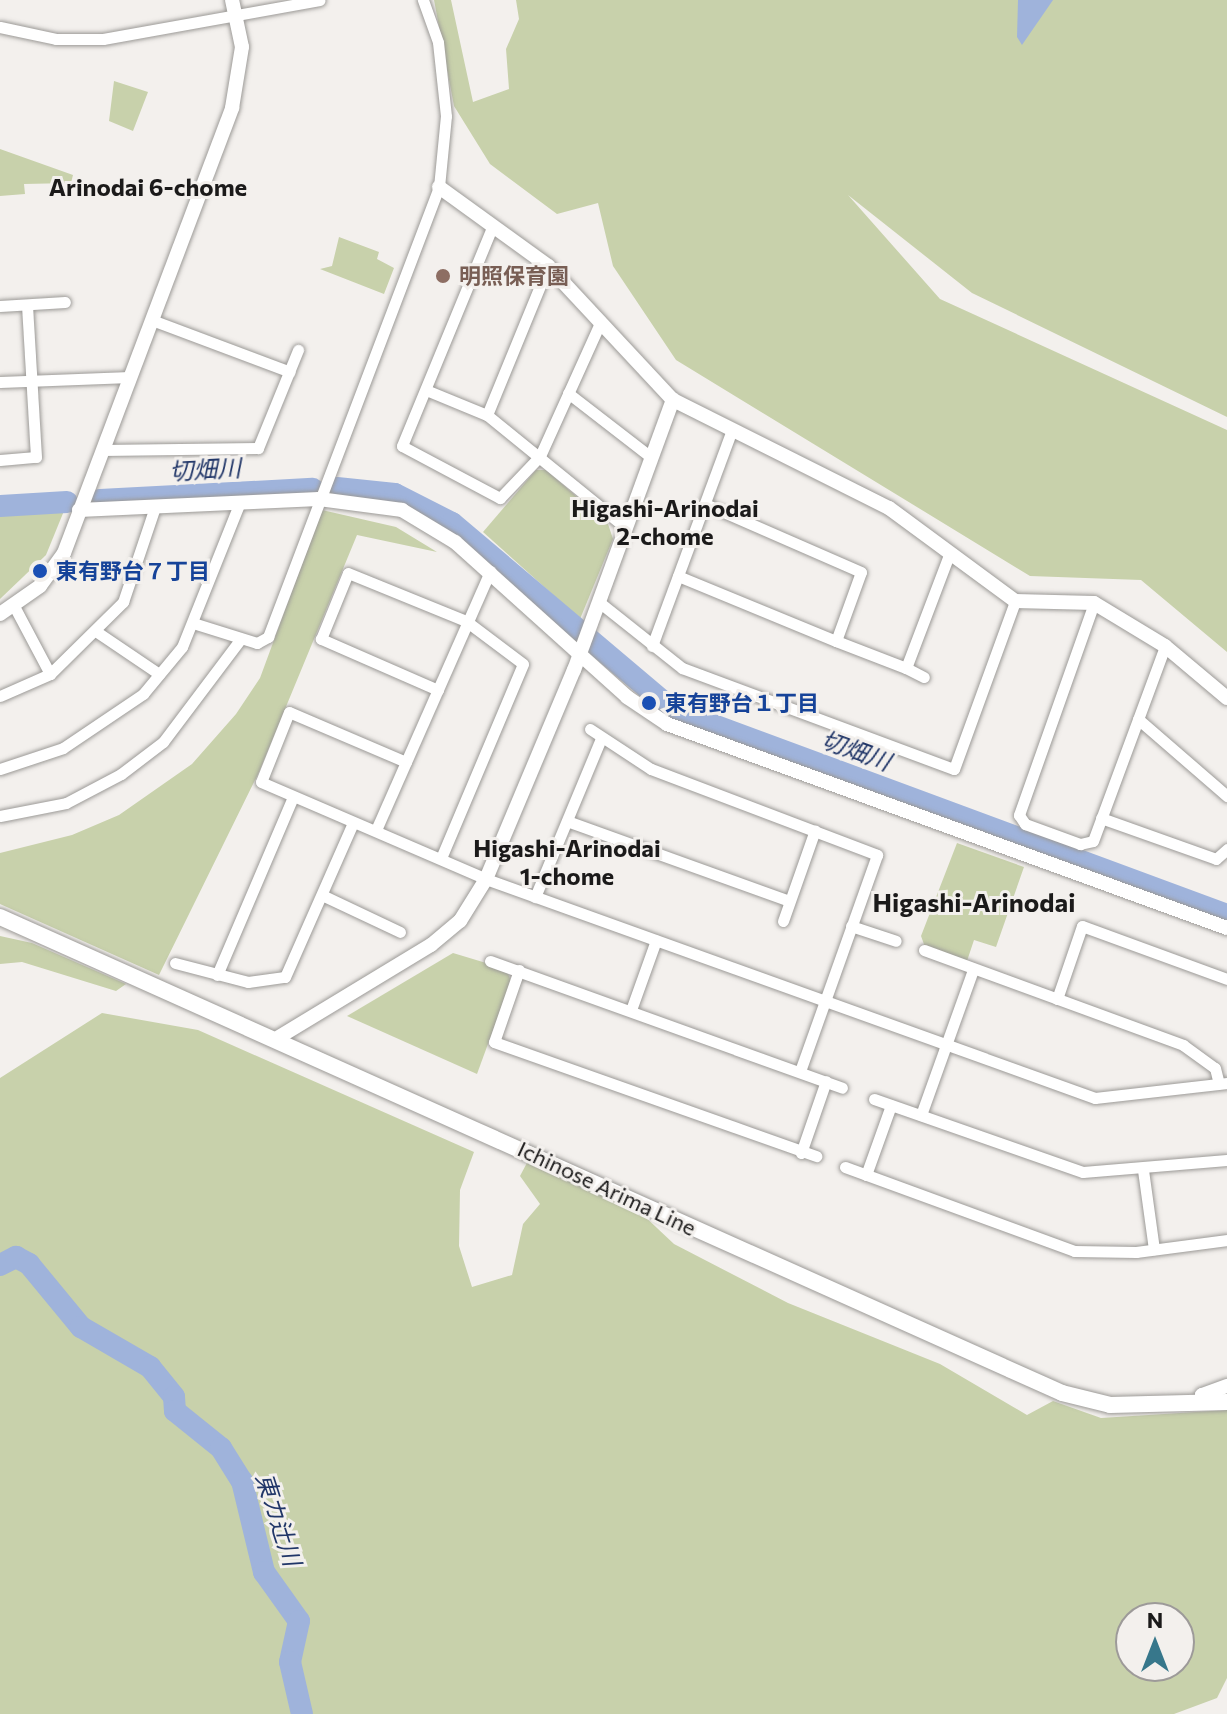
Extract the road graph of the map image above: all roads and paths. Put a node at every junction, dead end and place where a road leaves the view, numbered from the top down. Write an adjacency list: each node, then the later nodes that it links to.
1 (320, 0): 3 (street)
2 (423, 0): 5 (street)
3 (234, 7): 4 (street); 11 (street)
4 (0, 27)
5 (439, 187): 6 (street); 27 (street)
6 (493, 225): 7 (street); 18 (street)
7 (548, 266): 12 (street); 21 (street)
8 (65, 302): 9 (street)
9 (27, 305): 10 (street); 16 (street)
10 (0, 306)
11 (152, 320): 14 (street); 15 (street)
12 (601, 321): 19 (street); 20 (street)
13 (298, 350): 14 (street)
14 (290, 372): 23 (street)
15 (130, 377): 16 (street); 23 (street)
16 (31, 380): 17 (street); 26 (street)
17 (0, 382)
18 (426, 390): 21 (street); 24 (street)
19 (568, 393): 24 (street); 25 (street)
20 (673, 400): 22 (street); 25 (street)
21 (487, 415): 24 (street)
22 (731, 433): 29 (street); 33 (street)
23 (102, 450): 31 (street)
24 (540, 456): 32 (street)
25 (652, 458): 32 (street)
26 (0, 460)
27 (319, 499): 28 (street); 34 (street); 44 (street)
28 (240, 502): 30 (street); 42 (street)
29 (705, 504): 35 (street); 45 (street)
30 (155, 507): 31 (street); 43 (street)
31 (79, 510): 39 (street)
32 (626, 528): 37 (street)
33 (949, 555): 36 (street); 49 (street)
34 (490, 571): 41 (street); 48 (street)
35 (678, 576): 45 (street); 46 (street)
36 (1015, 601): 38 (street); 46 (street)
37 (599, 602): 46 (street); 48 (street)
38 (1094, 603): 47 (street); 64 (street)
39 (14, 606): 40 (street); 50 (street)
40 (0, 614)
41 (466, 621): 53 (street); 53 (street); 70 (street)
42 (193, 623): 44 (street); 51 (street)
43 (97, 632): 50 (street); 51 (street)
44 (240, 640): 63 (street)
45 (836, 641): 49 (street)
46 (652, 646)
47 (1165, 646): 55 (street); 56 (street)
48 (580, 655): 71 (street); 78 (street)
49 (906, 668): 52 (street)
50 (50, 674): 54 (street)
51 (159, 674): 60 (street)
52 (924, 677)
53 (438, 690): 59 (street)
54 (0, 696)
55 (1227, 698)
56 (1138, 719): 61 (street); 64 (street)
57 (590, 729): 58 (street)
58 (600, 741): 65 (street); 68 (street)
59 (406, 762): 62 (street); 67 (street)
60 (0, 769)
61 (1227, 796)
62 (293, 797): 66 (street); 87 (street)
63 (0, 816)
64 (1101, 818): 69 (street)
65 (567, 821): 73 (street); 74 (street)
66 (353, 823): 67 (street); 72 (street)
67 (376, 830): 70 (street)
68 (815, 830): 74 (street); 77 (street)
69 (1227, 849)
70 (441, 858): 71 (street)
71 (486, 879): 73 (street); 92 (street)
72 (324, 896): 79 (street); 87 (street)
73 (535, 897): 80 (street)
74 (789, 901): 76 (street)
75 (0, 917): 92 (main road, Ichinose Arima Line)
76 (783, 921)
77 (851, 926): 81 (street); 90 (street)
78 (1227, 928)
79 (400, 932)
80 (656, 940): 90 (street); 91 (street)
81 (896, 941)
82 (924, 950): 86 (street)
83 (490, 961): 85 (street)
84 (175, 963): 87 (street)
85 (519, 970): 91 (street); 101 (street)
86 (973, 970): 89 (street); 93 (street)
87 (217, 975)
88 (1227, 979): 89 (street)
89 (1057, 999): 96 (street)
90 (824, 1000): 93 (street); 94 (street)
91 (631, 1010): 94 (street)
92 (279, 1037): 111 (main road, Ichinose Arima Line)
93 (946, 1044): 96 (street); 100 (street)
94 (800, 1071): 95 (street)
95 (826, 1081): 97 (street); 101 (street)
96 (1223, 1083)
97 (842, 1088)
98 (874, 1099): 99 (street)
99 (891, 1105): 100 (street); 106 (street)
100 (921, 1115): 105 (street)
101 (801, 1153): 102 (street)
102 (816, 1156)
103 (1227, 1160): 105 (street)
104 (845, 1167): 106 (street)
105 (1143, 1170): 108 (street)
106 (866, 1175): 108 (street)
107 (1227, 1240): 108 (street)
108 (1154, 1249)
109 (1227, 1386): 111 (street)
110 (1227, 1402): 111 (main road, Ichinose Arima Line)
111 (1201, 1403)

